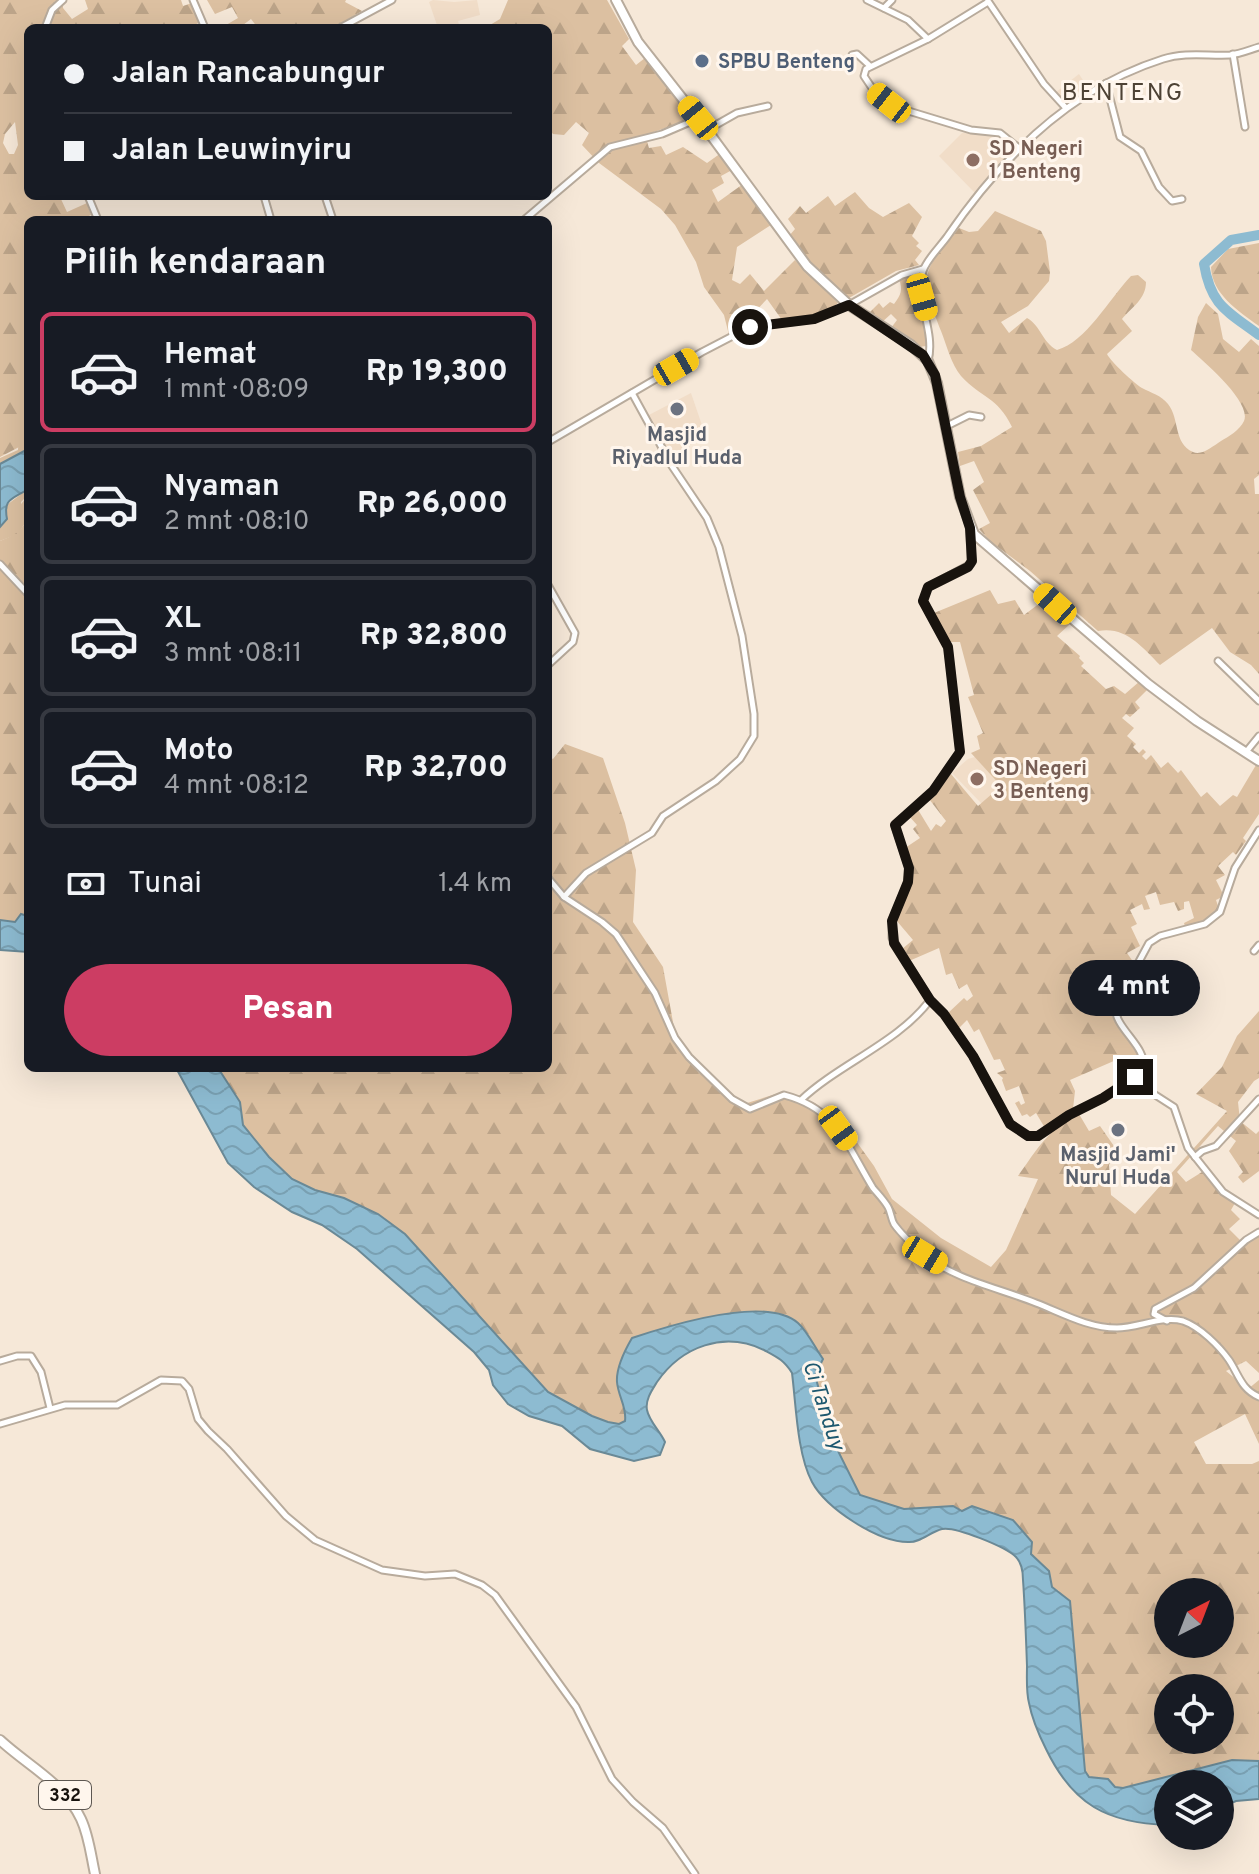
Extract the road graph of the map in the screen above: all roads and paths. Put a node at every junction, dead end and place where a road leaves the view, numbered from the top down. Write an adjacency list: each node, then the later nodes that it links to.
1 (63, 0): 9 (street)
2 (193, 0): 10 (street)
3 (392, 0): 11 (street)
4 (616, 0): 20 (street)
5 (867, 0): 8 (street)
6 (892, 0): 8 (street)
7 (988, 1): 12 (street); 19 (street)
8 (884, 8): 12 (street)
9 (47, 24)
10 (203, 24)
11 (347, 24)
12 (928, 39): 16 (street)
13 (1259, 47): 14 (street)
14 (1233, 54): 17 (street); 21 (street)
15 (852, 55): 16 (street)
16 (870, 66): 23 (street)
17 (1106, 83): 19 (street); 25 (street)
18 (768, 106): 22 (street)
19 (1065, 107): 23 (street)
20 (698, 118): 22 (street); 24 (street)
21 (1245, 127)
22 (707, 130): 29 (street)
23 (1020, 149): 28 (street)
24 (552, 196)
25 (1182, 199)
26 (548, 200): 27 (street)
27 (529, 216)
28 (923, 269): 29 (street); 30 (street)
29 (849, 305): 30 (street); 31 (street)
30 (928, 361): 33 (street)
31 (632, 393): 34 (street); 47 (street)
32 (981, 417): 33 (street)
33 (946, 426): 35 (street)
34 (552, 440)
35 (970, 528): 43 (street); 48 (street)
36 (0, 564): 37 (street)
37 (24, 590)
38 (552, 592): 39 (street)
39 (552, 661)
40 (1218, 661): 41 (street)
41 (1259, 701)
42 (1259, 736): 43 (street)
43 (1246, 753): 44 (street)
44 (1259, 761)
45 (1259, 830): 49 (street)
46 (552, 883): 47 (street)
47 (564, 897): 51 (street)
48 (930, 1000): 49 (street); 51 (street)
49 (1135, 1077): 52 (street)
50 (1259, 1099): 52 (street)
51 (801, 1100): 55 (street)
52 (1195, 1157): 53 (street)
53 (1259, 1215)
54 (1259, 1232): 55 (street)
55 (1168, 1321): 57 (street)
56 (0, 1361): 58 (street)
57 (1259, 1397)
58 (50, 1408): 59 (street); 62 (street)
59 (0, 1424)
60 (0, 1740): 61 (street, 332)
61 (95, 1874)
62 (695, 1874)

